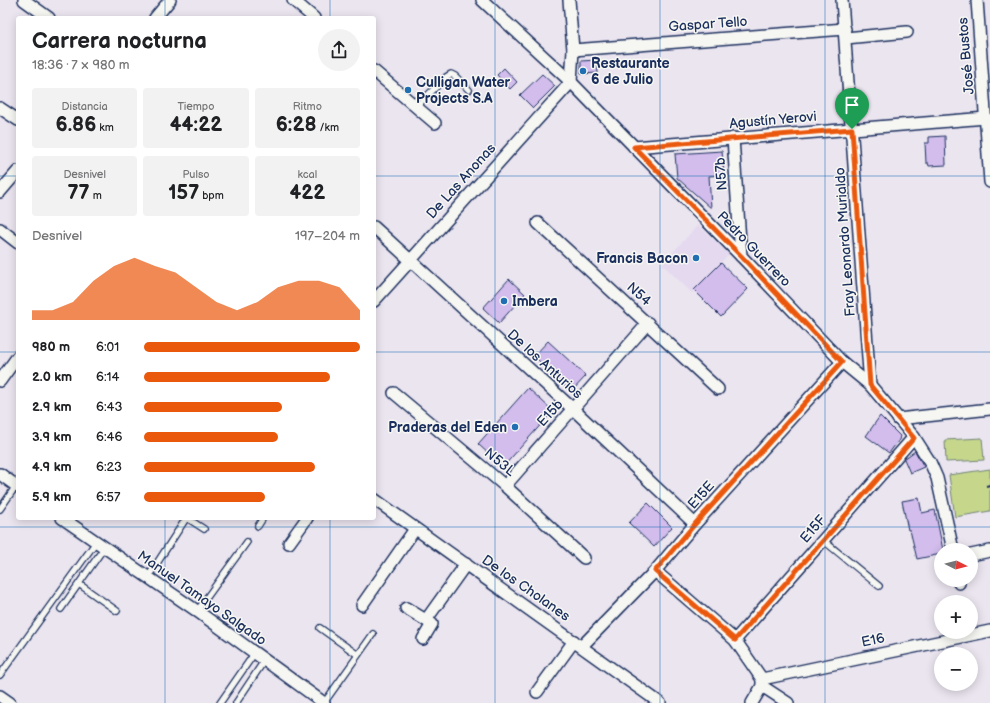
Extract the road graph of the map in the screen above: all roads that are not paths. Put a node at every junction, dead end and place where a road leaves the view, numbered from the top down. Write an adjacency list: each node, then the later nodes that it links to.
1 (24, 0): 8 (street)
2 (170, 0): 9 (street)
3 (294, 0): 10 (street)
4 (482, 0): 16 (street, Pedro Guerrero)
5 (569, 0): 14 (street)
6 (842, 0): 13 (street, Fray Leonardo Murialdo)
7 (977, 0): 11 (street, José Bustos)
8 (46, 16)
9 (157, 16)
10 (312, 16)
11 (984, 22): 20 (street, José Bustos)
12 (906, 32): 13 (street, Gaspar Tello)
13 (845, 33): 14 (street, Gaspar Tello); 23 (street, Fray Leonardo Murialdo)
14 (573, 50): 16 (street)
15 (376, 73): 18 (street)
16 (571, 82): 25 (street, Pedro Guerrero); 34 (street, De Las Anonas)
17 (469, 90): 18 (lane)
18 (416, 107): 22 (street)
19 (0, 108): 21 (street)
20 (987, 112): 23 (street, Agustín Yerovi); 27 (street, José Bustos)
21 (16, 119)
22 (435, 123)
23 (852, 129): 24 (street, Agustín Yerovi); 40 (street, Fray Leonardo Murialdo)
24 (733, 138): 25 (street, Agustín Yerovi); 33 (street, N57b)
25 (634, 147): 33 (street, Pedro Guerrero)
26 (16, 173): 28 (street)
27 (990, 182)
28 (0, 192)
29 (538, 223): 36 (street, N54)
30 (0, 229): 32 (street)
31 (376, 229): 34 (street, De los Anturios)
32 (16, 241)
33 (741, 256): 38 (street, Pedro Guerrero)
34 (410, 261): 35 (street, De Las Anonas); 43 (street, De los Anturios)
35 (376, 299)
36 (648, 323): 41 (street, N54); 43 (street, E15b)
37 (16, 359): 39 (street)
38 (842, 362): 40 (street, Pedro Guerrero); 58 (street, E15E)
39 (0, 381)
40 (870, 385): 45 (street, Pedro Guerrero)
41 (718, 388)
42 (394, 393): 49 (street, N53L)
43 (573, 409): 49 (street, E15b); 58 (street, De los Anturios)
44 (990, 409): 45 (street)
45 (898, 419): 46 (street, Pedro Guerrero)
46 (914, 438): 62 (street, E15F); 65 (street, Pedro Guerrero)
47 (0, 474): 48 (street)
48 (16, 486)
49 (505, 486): 69 (street, N53L)
50 (16, 488): 52 (lane)
51 (376, 500): 61 (street, De los Cholanes)
52 (0, 509)
53 (65, 520): 66 (street, Manuel Tamayo Salgado)
54 (185, 520): 72 (lane)
55 (191, 520): 60 (lane)
56 (262, 520): 59 (lane)
57 (306, 520): 64 (street)
58 (695, 524): 71 (street, E15E)
59 (258, 526)
60 (204, 529)
61 (415, 529): 70 (street, De los Cholanes); 75 (street)
62 (823, 540): 74 (lane); 85 (street, E15F)
63 (247, 542): 78 (lane)
64 (289, 543)
65 (951, 543)
66 (100, 545): 72 (street, Manuel Tamayo Salgado); 73 (lane); 90 (lane)
67 (990, 551): 68 (street)
68 (978, 554)
69 (584, 558)
70 (466, 564): 80 (street); 86 (street, De los Cholanes)
71 (655, 571): 85 (street); 86 (street, E15E)
72 (148, 578): 78 (street, Manuel Tamayo Salgado)
73 (79, 584): 77 (lane); 79 (lane)
74 (879, 586)
75 (362, 605)
76 (406, 608): 80 (street)
77 (61, 609)
78 (197, 611): 87 (street, Manuel Tamayo Salgado)
79 (117, 612)
80 (426, 620): 84 (street)
81 (320, 628): 88 (lane)
82 (990, 631): 91 (street, E16)
83 (373, 634): 88 (lane)
84 (423, 639)
85 (735, 640): 91 (street)
86 (578, 644): 92 (street, E15E); 98 (street, De los Cholanes)
87 (254, 654): 89 (street, Manuel Tamayo Salgado); 95 (lane)
88 (358, 655): 97 (lane)
89 (264, 661): 96 (lane); 97 (street, Manuel Tamayo Salgado)
90 (0, 675)
91 (762, 682): 99 (street); 100 (street)
92 (537, 692)
93 (0, 696): 94 (street)
94 (10, 703)
95 (220, 703)
96 (236, 703)
97 (324, 703)
98 (660, 703)
99 (752, 703)
100 (788, 703)

